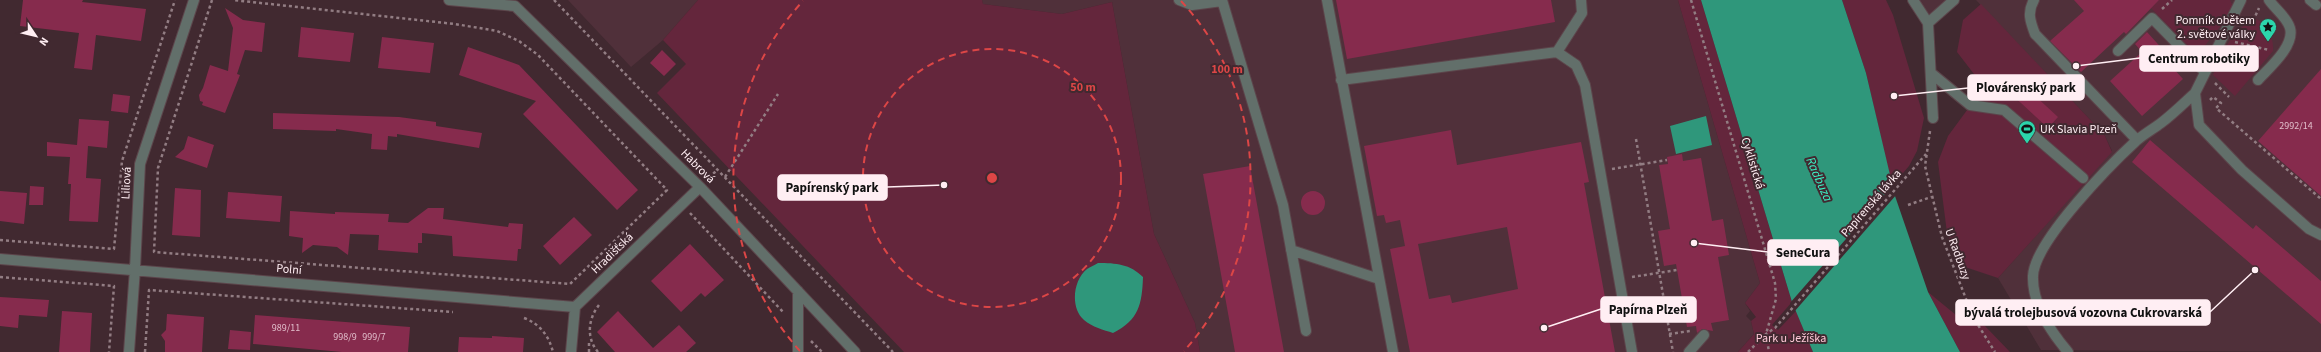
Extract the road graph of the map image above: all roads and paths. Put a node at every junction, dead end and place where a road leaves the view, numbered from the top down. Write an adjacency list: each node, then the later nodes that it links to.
1 (194, 0): 51 (street, Liliová)
2 (212, 0): 39 (path)
3 (233, 0): 39 (path)
4 (449, 0): 16 (street)
5 (554, 0): 36 (path)
6 (1179, 0): 7 (street)
7 (1222, 0): 49 (street)
8 (1327, 0): 26 (street)
9 (1581, 0): 22 (street)
10 (1691, 0): 66 (path, Cyklistická)
11 (1913, 0): 18 (street)
12 (1954, 0): 18 (street)
13 (2034, 0): 34 (street)
14 (2241, 0): 24 (street)
15 (2269, 0): 23 (street)
16 (516, 3): 38 (street, Habrová)
17 (2254, 20): 19 (path)
18 (1928, 22): 25 (street)
19 (2241, 26)
20 (2231, 41): 23 (path)
21 (2118, 51): 24 (street)
22 (1557, 52): 26 (street); 56 (street)
23 (2281, 53): 27 (street)
24 (2205, 72): 28 (street); 30 (path)
25 (1931, 73): 32 (street); 37 (street)
26 (1341, 80): 55 (street)
27 (2258, 80)
28 (2195, 93): 34 (street); 46 (street)
29 (778, 94): 36 (path)
30 (2229, 97)
31 (2206, 100): 41 (path)
32 (1933, 118): 35 (path, U Radbuzy)
33 (1636, 138): 53 (path)
34 (2137, 140): 84 (street)
35 (1926, 154): 40 (path, U Radbuzy); 66 (path, Papírenská lávka)
36 (725, 177): 76 (path)
37 (2083, 178)
38 (700, 187): 42 (street, Hradišťská); 57 (street, Habrová)
39 (667, 190): 42 (path)
40 (1931, 198): 43 (path); 83 (path, U Radbuzy)
41 (2321, 199)
42 (682, 205): 44 (path); 59 (street, Hradišťská)
43 (1908, 205)
44 (692, 216): 45 (path); 62 (path)
45 (686, 221)
46 (2321, 234)
47 (0, 240): 48 (path)
48 (114, 249)
49 (1291, 250): 55 (street); 63 (street)
50 (0, 259): 51 (street, Polní)
51 (135, 269): 59 (street, Polní); 68 (street, Liliová)
52 (1677, 270): 53 (path)
53 (1659, 273): 56 (path); 65 (path)
54 (0, 277): 67 (path)
55 (1379, 279): 77 (street)
56 (1620, 279): 78 (street)
57 (798, 291): 62 (street); 75 (street, Habrová)
58 (604, 300): 72 (path)
59 (575, 307): 71 (street)
60 (458, 313): 69 (path)
61 (518, 317): 70 (path)
62 (798, 327): 73 (street); 74 (path)
63 (1306, 331)
64 (1700, 332): 65 (path); 80 (street)
65 (1669, 334): 79 (path)
66 (1766, 334): 81 (path, Papírenská lávka); 82 (path)
67 (109, 352)
68 (128, 352)
69 (145, 352)
70 (553, 352)
71 (571, 352)
72 (598, 352)
73 (798, 352)
74 (822, 352)
75 (855, 352)
76 (893, 352)
77 (1393, 352)
78 (1632, 352)
79 (1673, 352)
80 (1689, 352)
81 (1748, 352)
82 (1769, 352)
83 (1995, 352)
84 (2068, 352)

